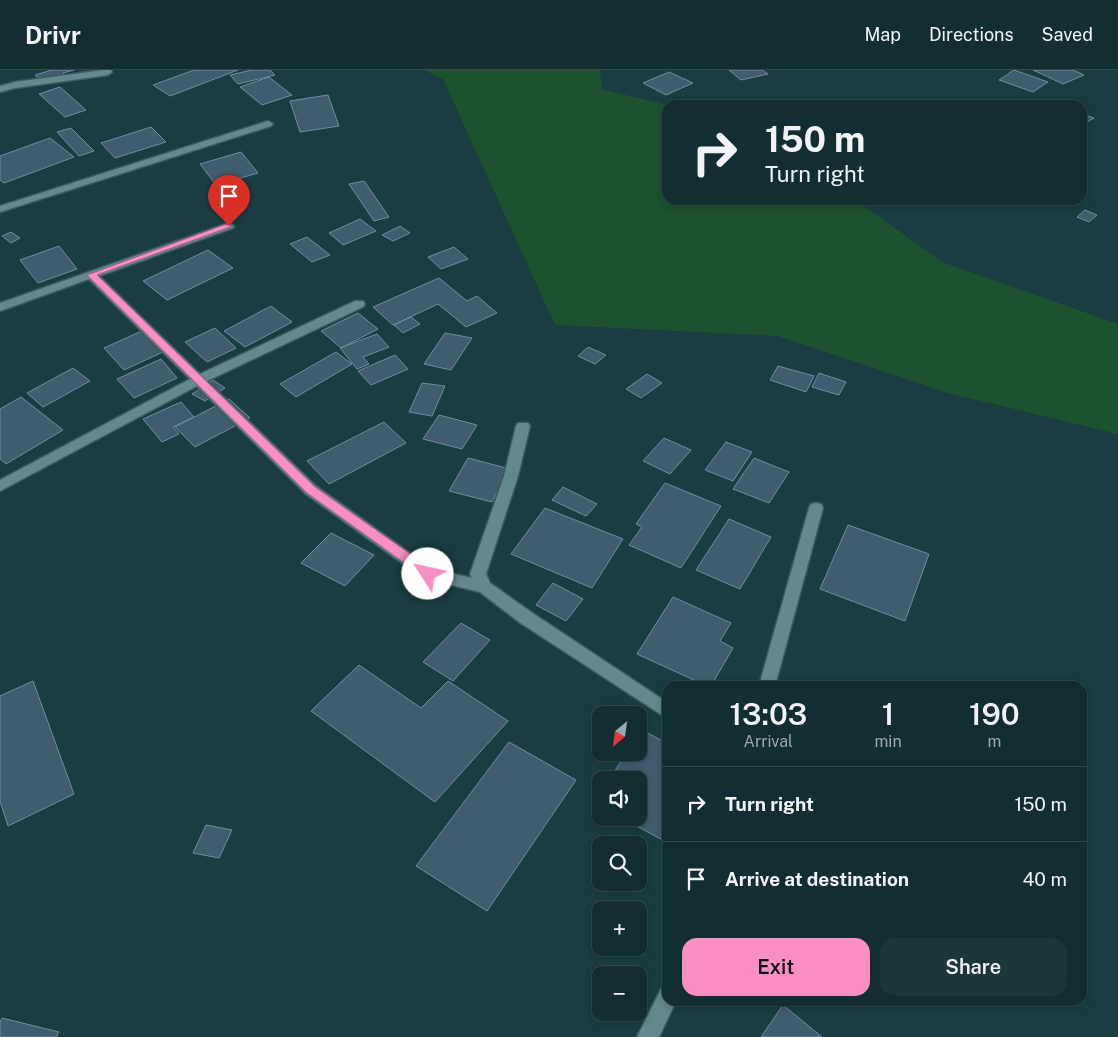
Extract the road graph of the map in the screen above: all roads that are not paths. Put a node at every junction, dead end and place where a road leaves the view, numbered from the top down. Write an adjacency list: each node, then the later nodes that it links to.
1 (108, 72): 2 (street)
2 (0, 89)
3 (268, 124): 4 (street)
4 (0, 209)
5 (229, 226): 6 (street)
6 (91, 275): 8 (street); 9 (street)
7 (359, 304): 9 (street)
8 (0, 307)
9 (198, 378): 11 (street); 13 (street)
10 (523, 426): 13 (street)
11 (0, 486)
12 (816, 508): 14 (street)
13 (484, 587): 15 (street)
14 (769, 681)
15 (662, 708)
16 (663, 1006): 17 (street)
17 (648, 1037)

